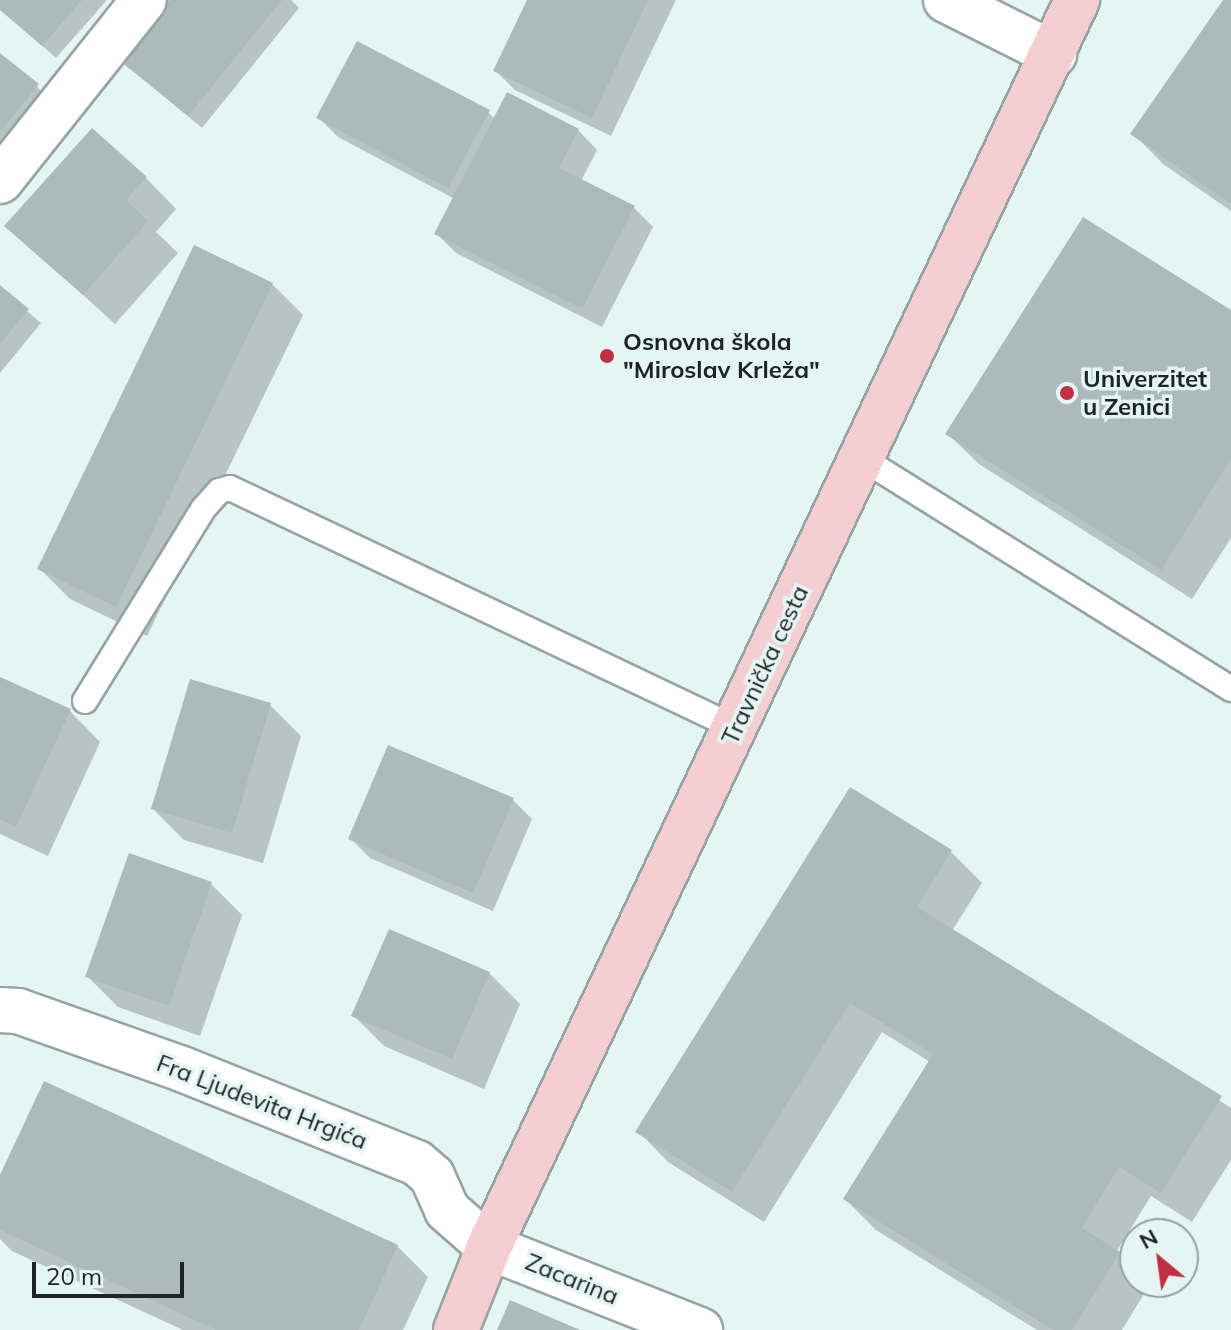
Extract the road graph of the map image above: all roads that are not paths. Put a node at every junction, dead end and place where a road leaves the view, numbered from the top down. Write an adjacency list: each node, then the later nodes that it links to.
1 (144, 0): 5 (street)
2 (946, 0): 4 (street)
3 (1077, 0): 4 (main road, Travnička cesta)
4 (1054, 54): 6 (main road, Travnička cesta)
5 (0, 181)
6 (863, 459): 7 (lane); 9 (main road, Travnička cesta)
7 (1231, 689)
8 (85, 701): 9 (lane)
9 (736, 728): 11 (main road, Travnička cesta)
10 (0, 1010): 11 (street, Fra Ljudevita Hrgića)
11 (489, 1247): 12 (main road, Travnička cesta); 13 (street, Zacarina)
12 (456, 1330)
13 (700, 1330)

